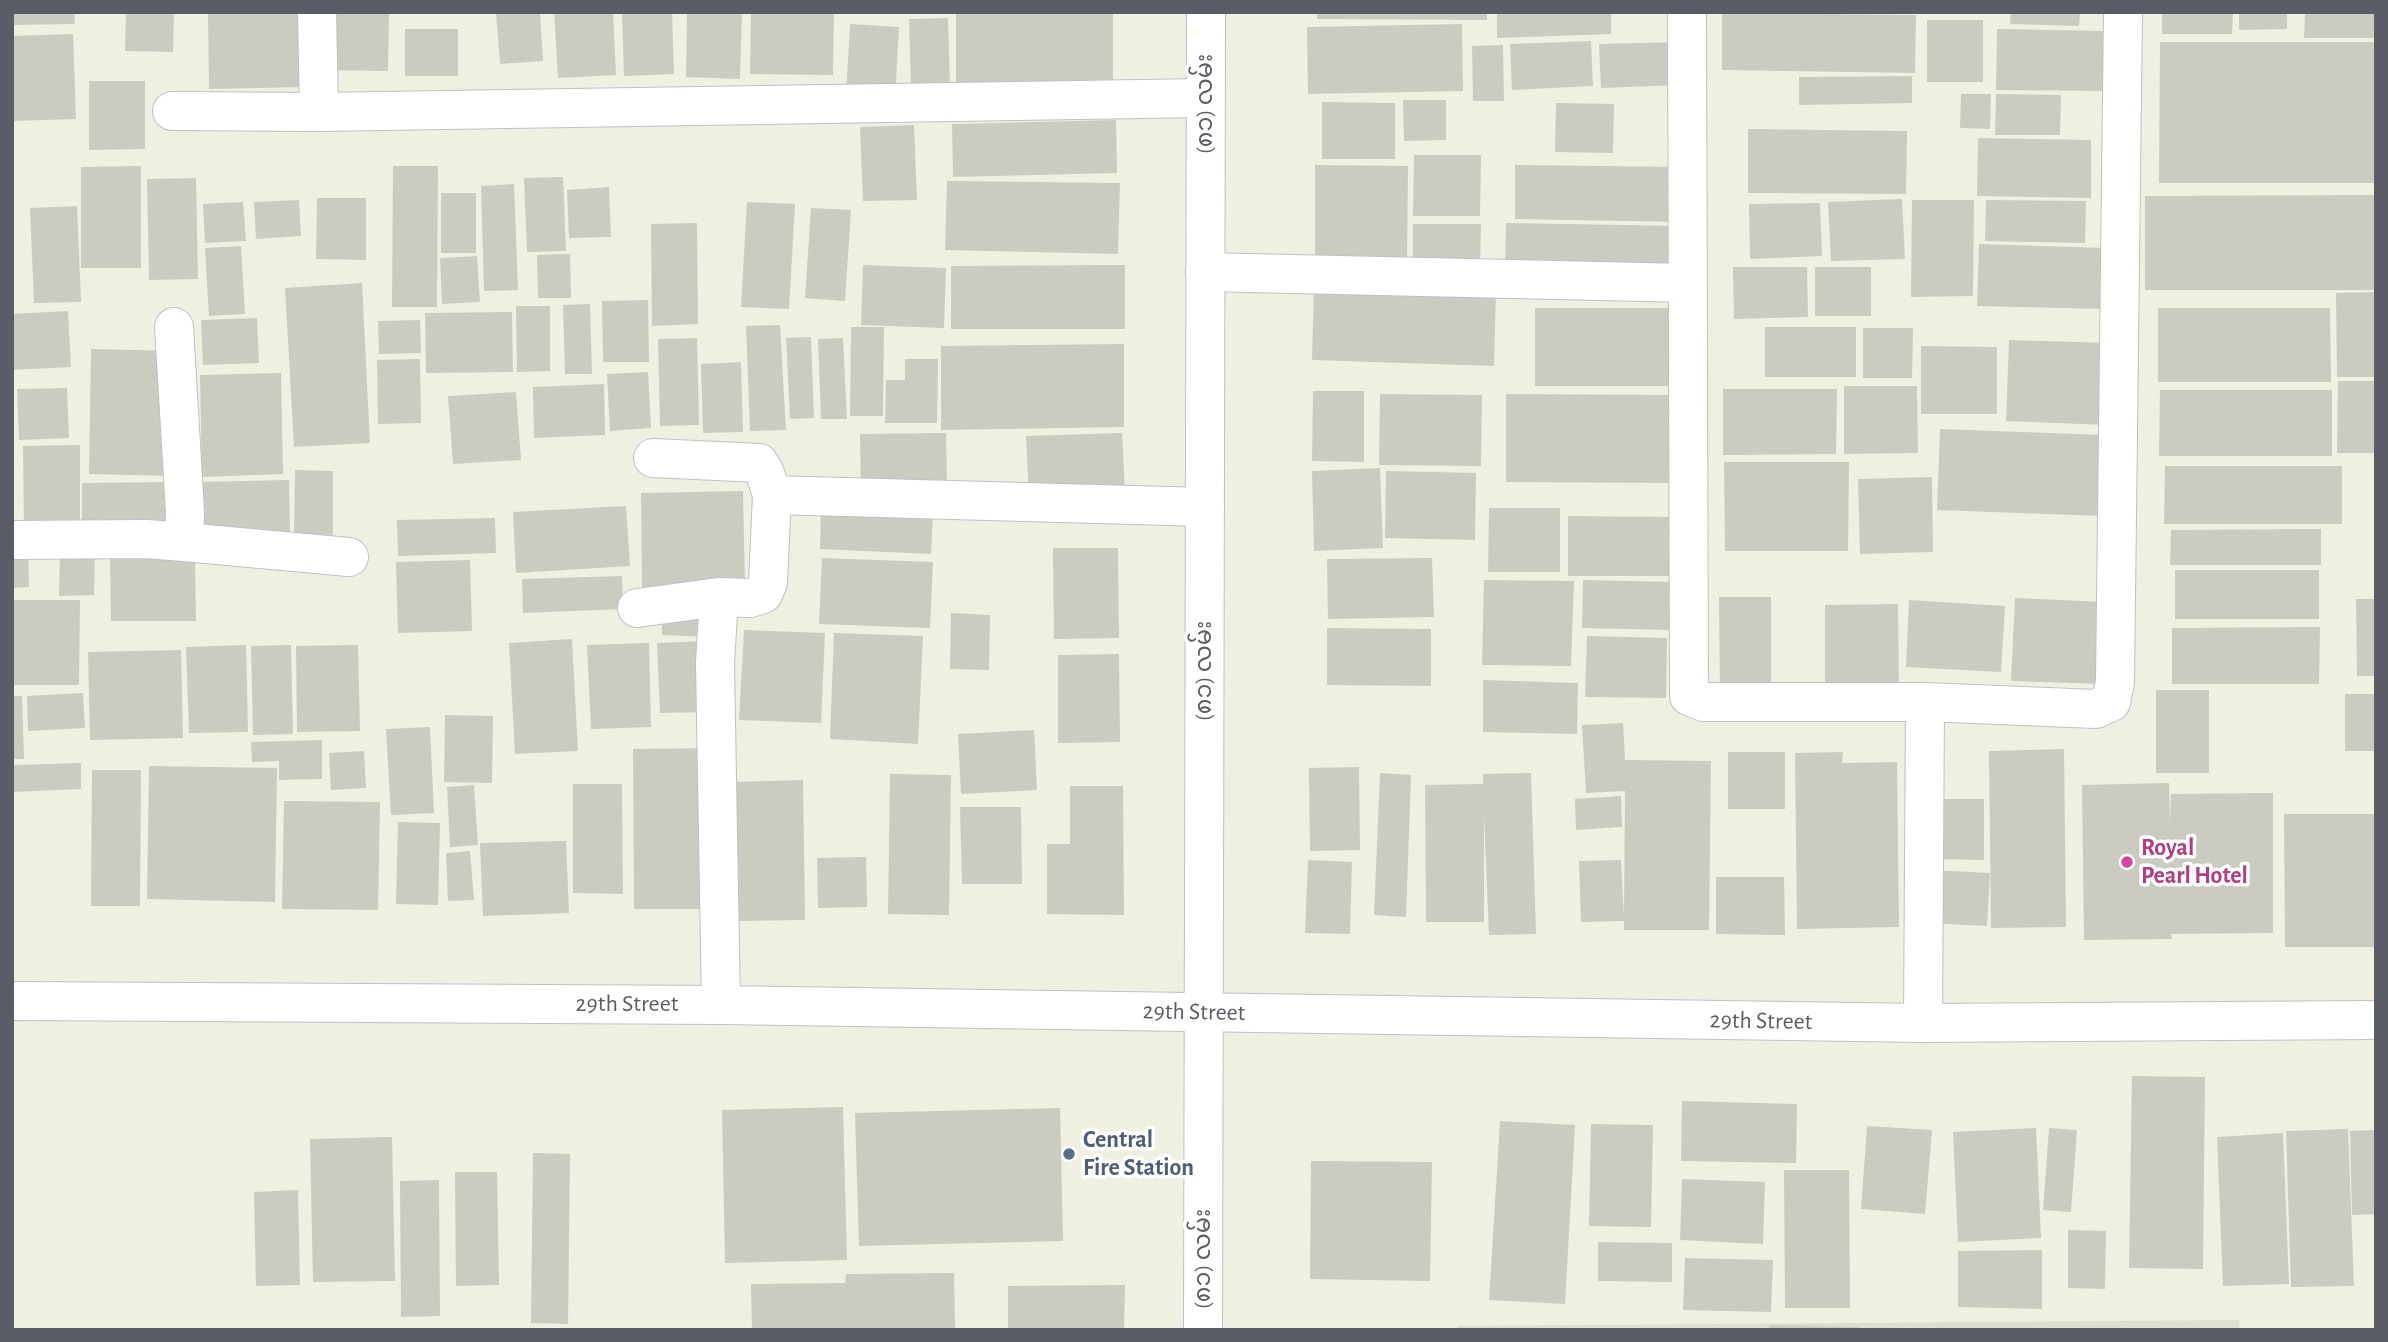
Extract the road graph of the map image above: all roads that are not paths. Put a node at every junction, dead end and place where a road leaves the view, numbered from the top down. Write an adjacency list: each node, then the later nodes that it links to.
1 (317, 12): 7 (street)
2 (1206, 12): 5 (street, (၈၁) လမ်း)
3 (1687, 12): 9 (street)
4 (2123, 12): 19 (street)
5 (1205, 99): 7 (street); 8 (street, (၈၁) လမ်း)
6 (172, 111): 7 (street)
7 (319, 112)
8 (1205, 272): 9 (street); 13 (street, (၈၁) လမ်း)
9 (1687, 283): 19 (street)
10 (174, 327): 15 (street)
11 (653, 458): 12 (street)
12 (772, 495): 13 (street); 17 (street)
13 (1205, 507): 22 (street, (၈၁) လမ်း)
14 (12, 540): 15 (street)
15 (184, 542): 16 (street)
16 (349, 557)
17 (719, 597): 18 (street); 21 (street)
18 (637, 608)
19 (1925, 702): 24 (street)
20 (12, 1001): 21 (street, 29th Street)
21 (721, 1005): 22 (street, 29th Street)
22 (1204, 1012): 24 (street, 29th Street); 25 (street, (၈၁) လမ်း)
23 (2376, 1020): 24 (street, 29th Street)
24 (1923, 1023)
25 (1203, 1330)

